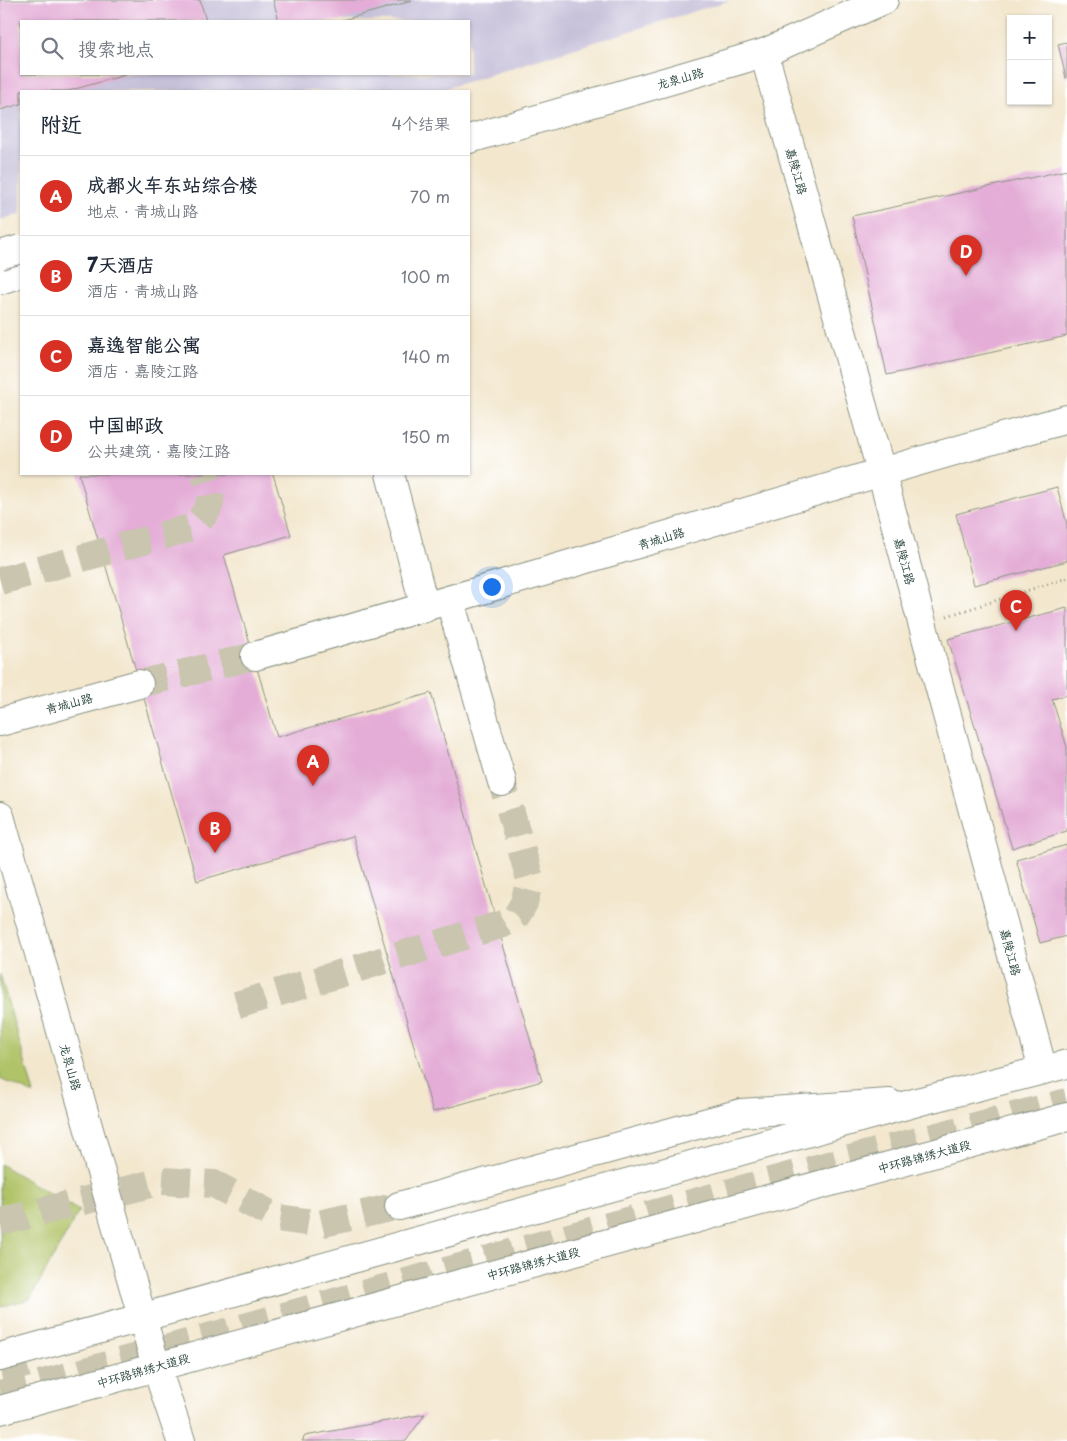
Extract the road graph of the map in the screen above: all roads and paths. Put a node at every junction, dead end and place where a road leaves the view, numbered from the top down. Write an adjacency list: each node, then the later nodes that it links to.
1 (859, 0): 4 (street)
2 (884, 0): 3 (street, 龙泉山路)
3 (764, 53): 5 (street, 龙泉山路); 15 (street, 嘉陵江路)
4 (470, 124)
5 (499, 130): 6 (street, 龙泉山路); 7 (street)
6 (470, 139)
7 (470, 145)
8 (20, 249): 9 (street, bridge)
9 (0, 255)
10 (20, 273): 11 (street)
11 (0, 280)
12 (20, 284): 13 (street)
13 (0, 290)
14 (1067, 419): 15 (street, 青城山路)
15 (881, 471): 18 (street, 青城山路); 19 (street, 嘉陵江路)
16 (390, 475): 18 (street)
17 (1067, 578): 19 (path)
18 (437, 604): 20 (street, 青城山路); 23 (street)
19 (922, 624): 25 (street, 嘉陵江路)
20 (255, 656)
21 (139, 684): 22 (street, 青城山路)
22 (0, 722)
23 (502, 782)
24 (0, 816): 29 (street, 龙泉山路)
25 (1055, 1067): 26 (street)
26 (921, 1101): 28 (street); 29 (street)
27 (1067, 1117): 31 (street, 中环路锦绣大道段)
28 (399, 1206)
29 (142, 1317): 30 (street); 31 (street, 龙泉山路)
30 (0, 1356)
31 (156, 1366): 32 (street, 中环路锦绣大道段); 33 (street, 龙泉山路)
32 (0, 1410)
33 (181, 1441)

